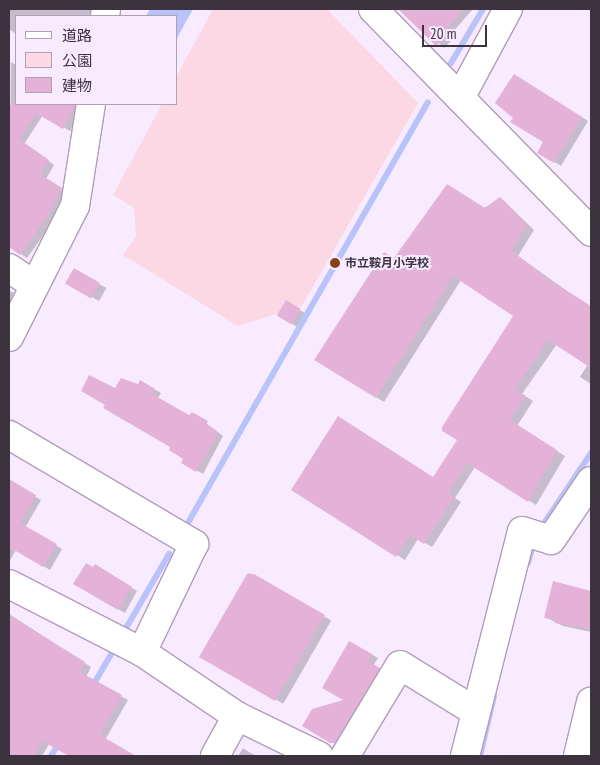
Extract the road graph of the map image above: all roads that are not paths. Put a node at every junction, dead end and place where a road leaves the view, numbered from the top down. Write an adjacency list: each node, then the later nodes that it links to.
1 (374, 9): 3 (street)
2 (508, 9): 3 (street)
3 (460, 98): 5 (street)
4 (91, 105): 7 (street)
5 (591, 232)
6 (9, 268): 7 (street)
7 (34, 285): 8 (street)
8 (9, 337)
9 (9, 435): 12 (street)
10 (591, 481): 14 (street)
11 (9, 584): 12 (street)
12 (127, 644): 15 (street)
13 (591, 702): 20 (street)
14 (476, 712): 18 (street); 19 (street)
15 (237, 716): 16 (street); 17 (street)
16 (215, 756)
17 (319, 756)
18 (345, 756)
19 (465, 756)
20 (578, 756)

